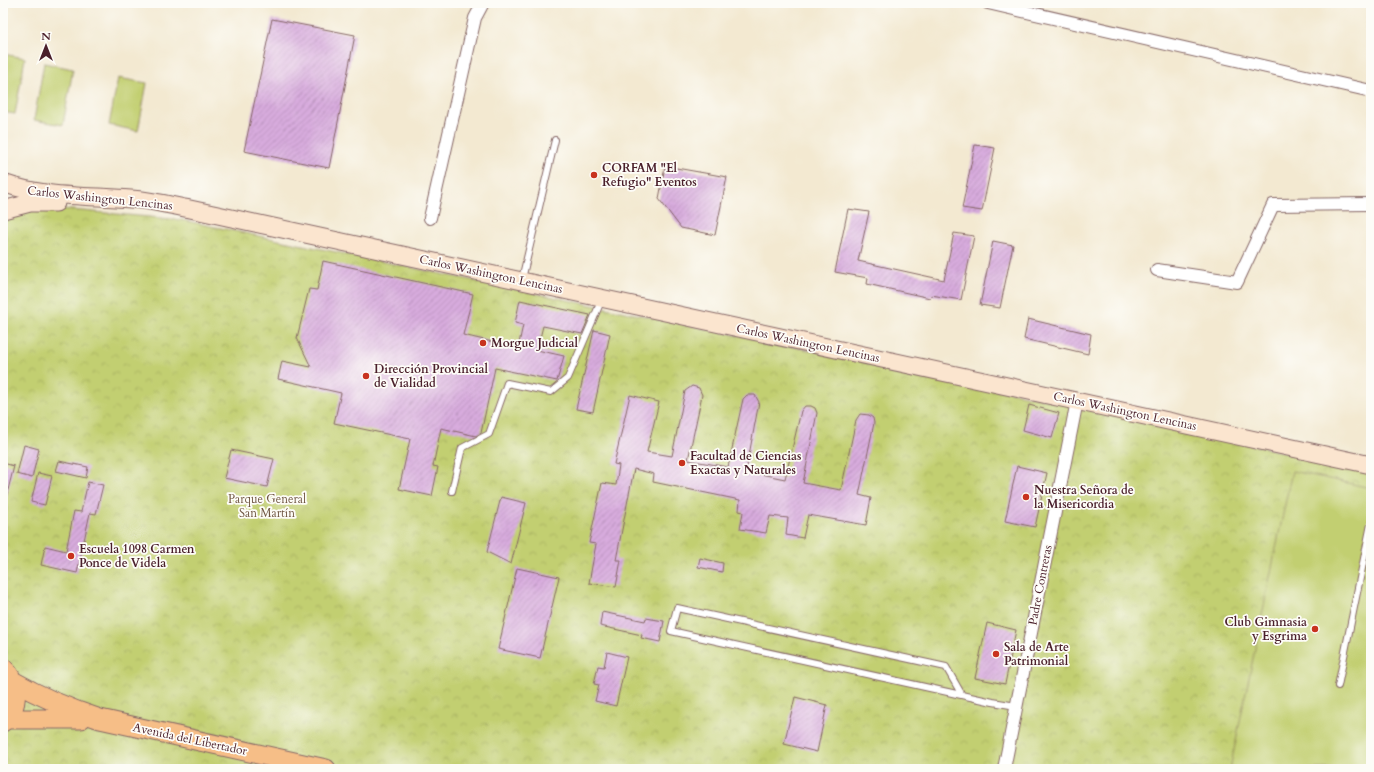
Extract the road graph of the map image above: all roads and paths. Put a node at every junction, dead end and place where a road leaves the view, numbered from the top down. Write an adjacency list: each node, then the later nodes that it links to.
1 (483, 3): 8 (street)
2 (988, 3): 3 (street)
3 (1371, 91)
4 (555, 140): 11 (lane)
5 (3, 183): 9 (main road, Carlos Washington Lencinas)
6 (1371, 204): 10 (street)
7 (3, 210): 9 (main road, Carlos Washington Lencinas)
8 (430, 218)
9 (245, 220): 11 (main road, Carlos Washington Lencinas)
10 (1157, 270)
11 (521, 280): 12 (main road, Carlos Washington Lencinas)
12 (602, 298): 13 (main road, Carlos Washington Lencinas); 15 (lane)
13 (1077, 401): 14 (main road, Carlos Washington Lencinas); 20 (street, Padre Contreras)
14 (1371, 465)
15 (452, 491)
16 (1371, 524): 18 (lane)
17 (8, 674): 21 (main road); 22 (main road, Avenida del Libertador)
18 (1338, 686)
19 (962, 696): 19 (lane); 20 (lane)
20 (1016, 706): 24 (street, Padre Contreras)
21 (5, 720): 22 (main road, Avenida del Libertador)
22 (100, 720): 23 (main road, Avenida del Libertador)
23 (326, 769)
24 (1004, 769)

